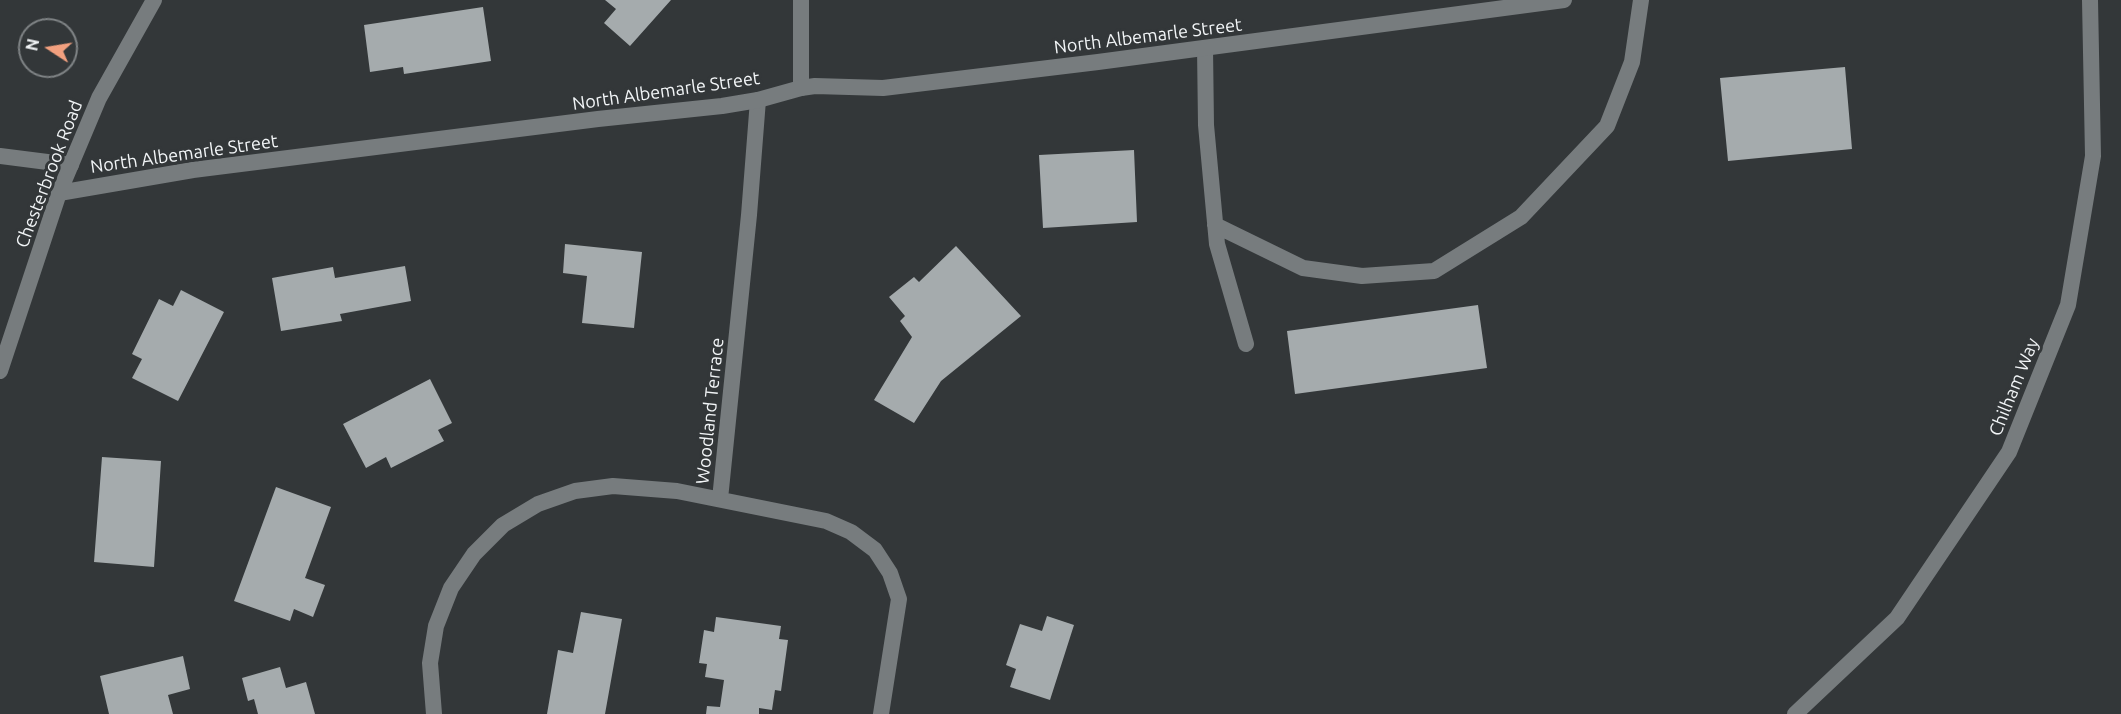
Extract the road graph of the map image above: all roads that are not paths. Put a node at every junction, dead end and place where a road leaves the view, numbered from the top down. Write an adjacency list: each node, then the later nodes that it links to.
1 (154, 0): 10 (street, Chesterbrook Road)
2 (801, 0): 7 (street)
3 (1564, 0): 6 (street, North Albemarle Street)
4 (1641, 0): 12 (street)
5 (2090, 0): 18 (street, Chilham Way)
6 (1205, 48): 7 (street, North Albemarle Street); 12 (street)
7 (801, 88): 8 (street, North Albemarle Street)
8 (758, 100): 11 (street, North Albemarle Street); 15 (street, Woodland Terrace)
9 (0, 156): 10 (street)
10 (71, 165): 11 (street, Chesterbrook Road)
11 (59, 193): 14 (street, Chesterbrook Road)
12 (1215, 225): 13 (street)
13 (1246, 344)
14 (0, 371)
15 (720, 499): 16 (street); 17 (street, Woodland Terrace)
16 (434, 714)
17 (881, 714)
18 (1795, 714)

